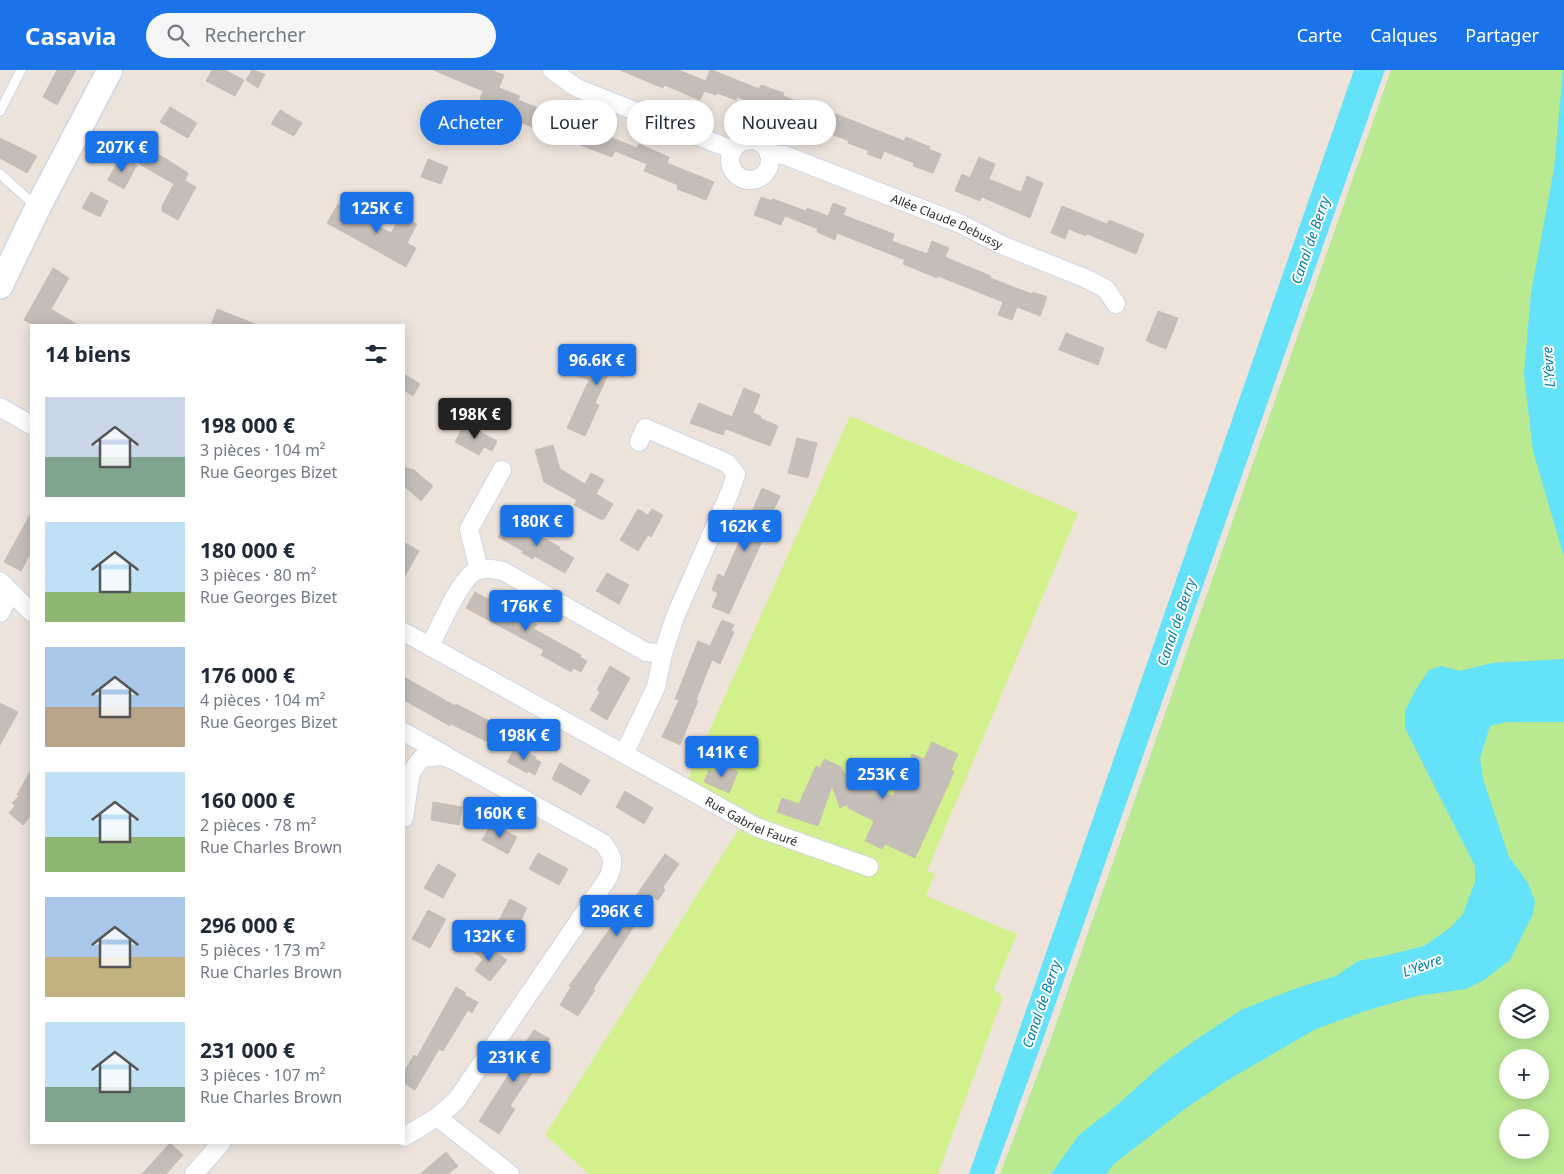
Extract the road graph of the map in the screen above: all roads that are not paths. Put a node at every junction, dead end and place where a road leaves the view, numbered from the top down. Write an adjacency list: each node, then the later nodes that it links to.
1 (21, 70): 4 (lane)
2 (110, 70): 8 (main road)
3 (552, 70): 5 (street)
4 (0, 111)
5 (733, 150): 6 (street, Allée Claude Debussy); 6 (street)
6 (769, 154): 10 (street, Allée Claude Debussy)
7 (0, 174): 8 (lane)
8 (39, 206): 9 (main road)
9 (0, 286)
10 (1116, 304)
11 (0, 407): 12 (street)
12 (30, 424)
13 (639, 442): 21 (street)
14 (502, 470): 15 (street)
15 (479, 570): 20 (street); 21 (street)
16 (6, 587): 17 (street); 18 (street)
17 (30, 607)
18 (0, 613)
19 (405, 633): 20 (street, Rue Gabriel Fauré)
20 (430, 646): 23 (street, Rue Gabriel Fauré)
21 (664, 654): 23 (street)
22 (405, 733): 24 (street)
23 (624, 754): 26 (street, Rue Gabriel Fauré)
24 (453, 760): 25 (street); 27 (street)
25 (405, 811)
26 (869, 867)
27 (437, 1117): 28 (street); 31 (street)
28 (405, 1136)
29 (220, 1144): 30 (street)
30 (194, 1174)
31 (510, 1174)

